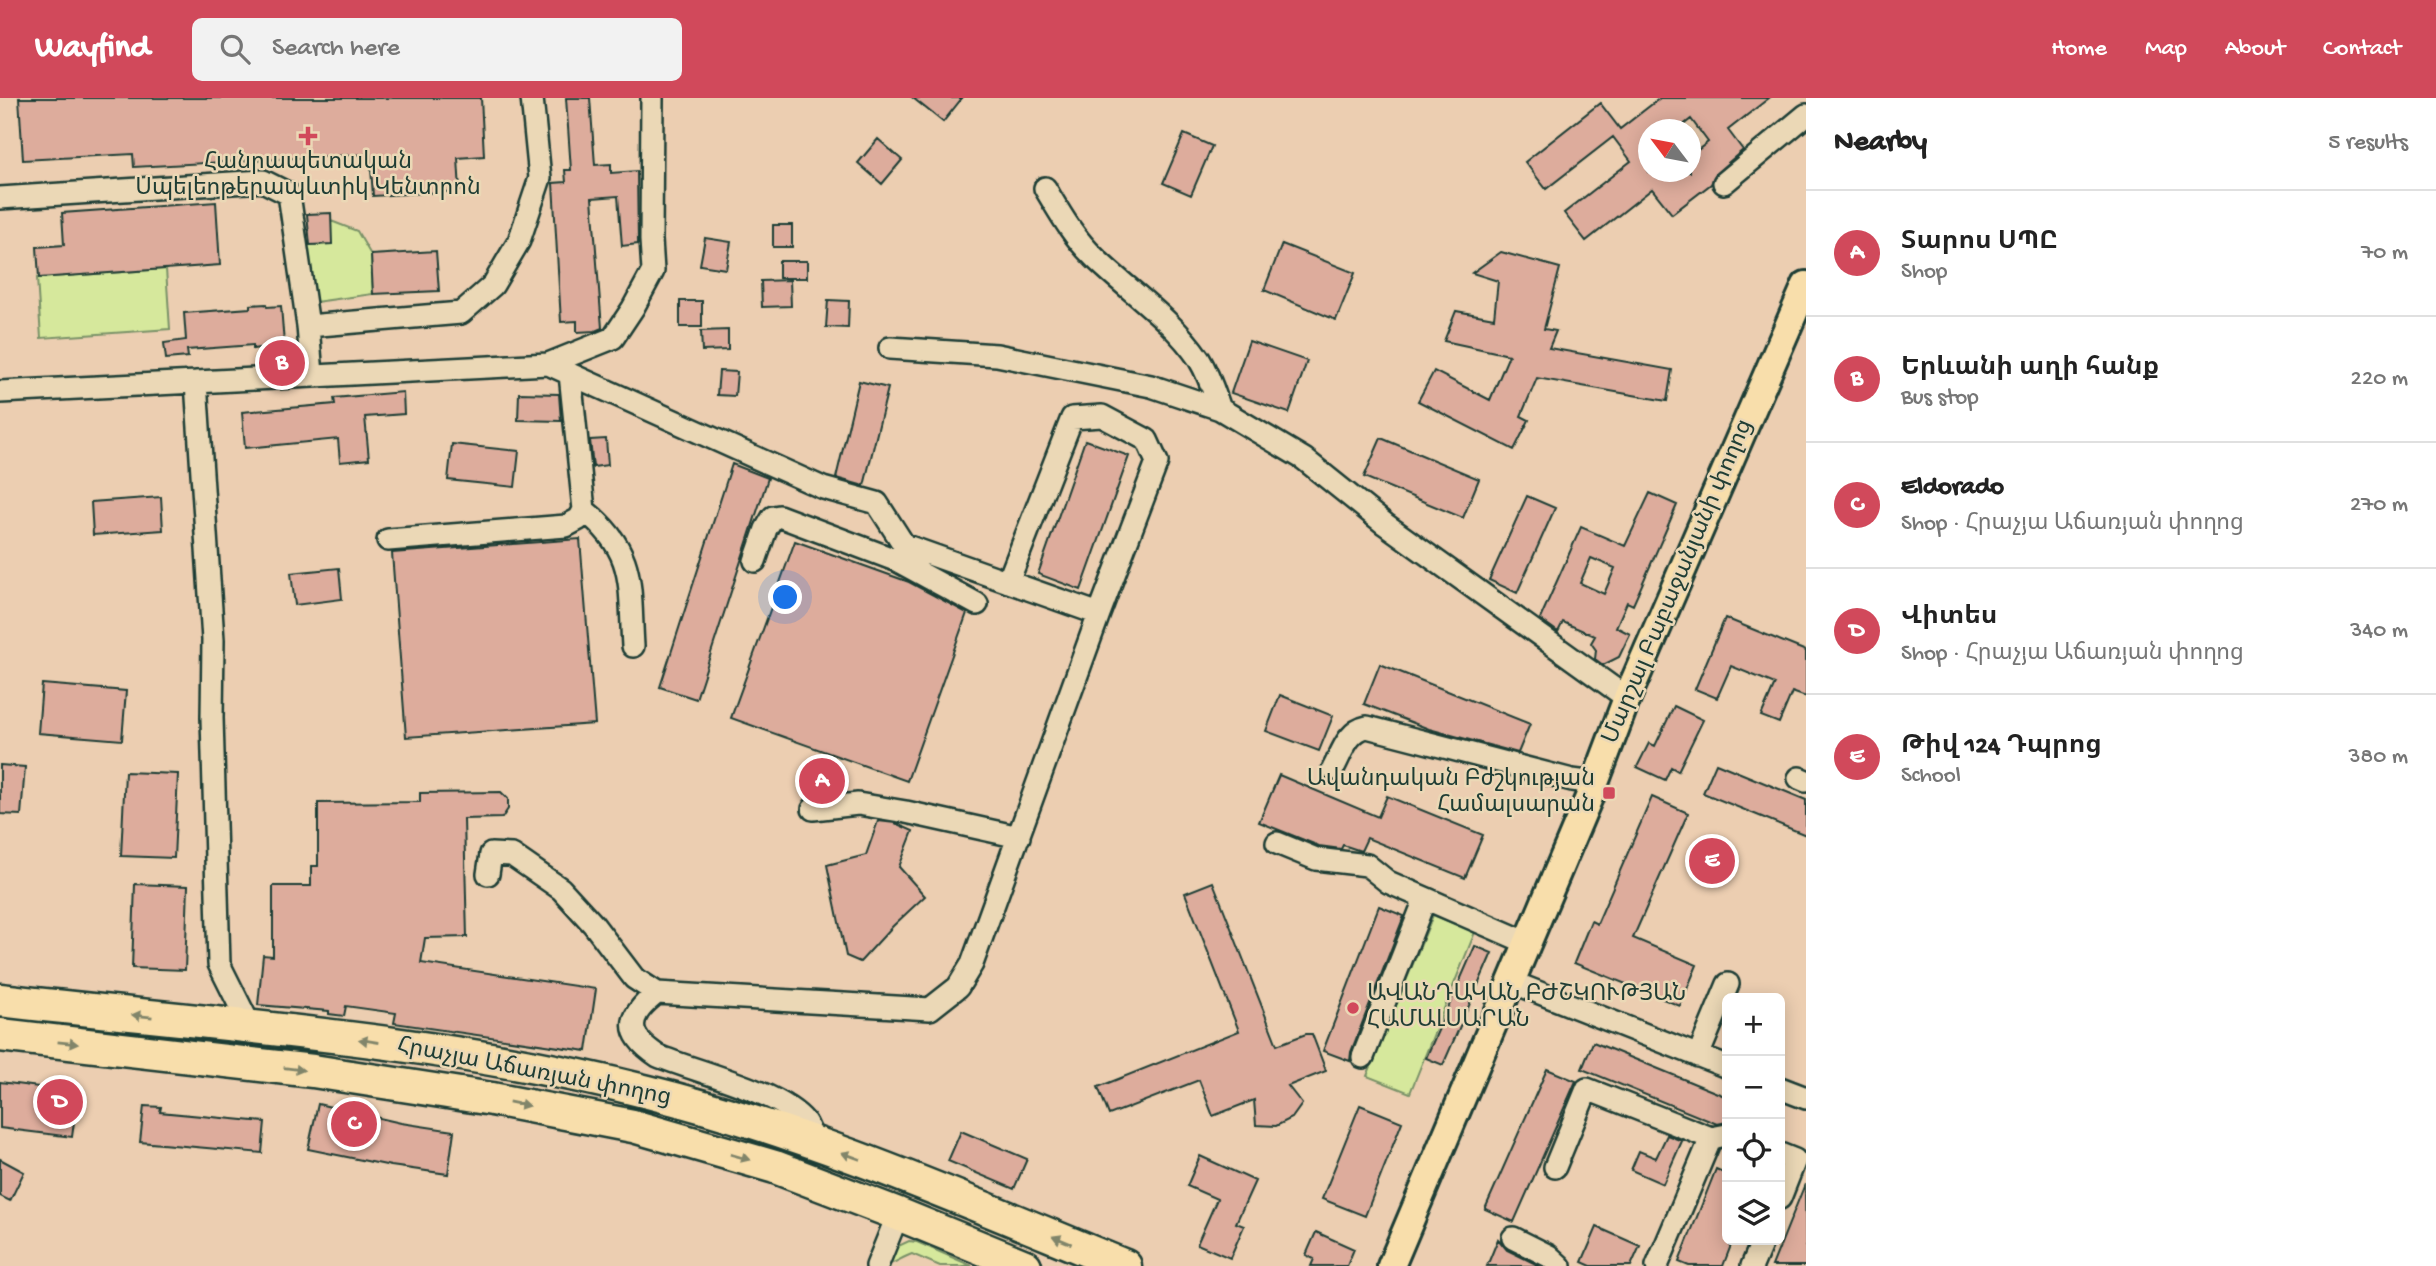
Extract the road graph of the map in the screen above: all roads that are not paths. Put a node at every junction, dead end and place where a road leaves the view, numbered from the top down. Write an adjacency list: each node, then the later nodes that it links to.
1 (532, 98): 8 (street)
2 (652, 98): 10 (street)
3 (1806, 116): 4 (street)
4 (1724, 183)
5 (1045, 188): 15 (street)
6 (0, 198): 8 (street)
7 (1806, 285): 24 (main road, Մարշալ Բաբաջանյանի փողոց)
8 (308, 326): 12 (street)
9 (890, 348): 15 (street)
10 (548, 364): 11 (street); 12 (street)
11 (570, 374): 16 (street); 18 (street)
12 (312, 375): 13 (street)
13 (196, 382): 14 (street); 37 (street)
14 (0, 392)
15 (1220, 409): 24 (street)
16 (584, 510): 17 (street); 23 (street)
17 (388, 540)
18 (901, 553): 19 (street); 20 (street); 21 (street)
19 (755, 561)
20 (1008, 582): 22 (street); 22 (street)
21 (977, 604)
22 (1099, 614): 28 (street)
23 (633, 646)
24 (1627, 698): 26 (main road, Մարշալ Բաբաջանյանի փողոց)
25 (1333, 769): 26 (street)
26 (1595, 783): 32 (main road, Մարշալ Բաբաջանյանի փողոց)
27 (813, 809): 28 (street)
28 (1018, 837): 35 (street)
29 (1277, 843): 31 (street)
30 (488, 874): 35 (street)
31 (1424, 899): 32 (street); 40 (street)
32 (1528, 943): 33 (main road, Մարշալ Բաբաջանյանի փողոց)
33 (1512, 982): 39 (street); 55 (main road, Մարշալ Բաբաջանյանի փողոց)
34 (1728, 984): 39 (street)
35 (657, 993): 45 (street)
36 (0, 1000): 37 (highway, Հրաչյա Աճառյան փողոց, one-way to 36)
37 (250, 1026): 45 (highway, Հրաչյա Աճառյան փողոց, one-way to 37)
38 (0, 1035): 49 (highway, Հրաչյա Աճառյան փողոց, one-way to 49)
39 (1698, 1056): 41 (street)
40 (1363, 1057)
41 (1722, 1065)
42 (1785, 1090): 43 (street)
43 (1806, 1098)
44 (1719, 1136): 46 (street); 57 (street)
45 (813, 1142): 54 (highway, Հրաչյա Աճառյան փողոց, one-way to 45)
46 (1555, 1167)
47 (1792, 1169): 48 (street)
48 (1785, 1186)
49 (898, 1213): 52 (street); 53 (highway, Հրաչյա Աճառյան փողոց)
50 (1513, 1238): 56 (street)
51 (1761, 1245): 58 (street)
52 (877, 1266)
53 (1025, 1266)
54 (1125, 1266)
55 (1391, 1266)
56 (1560, 1266)
57 (1657, 1266)
58 (1752, 1266)

